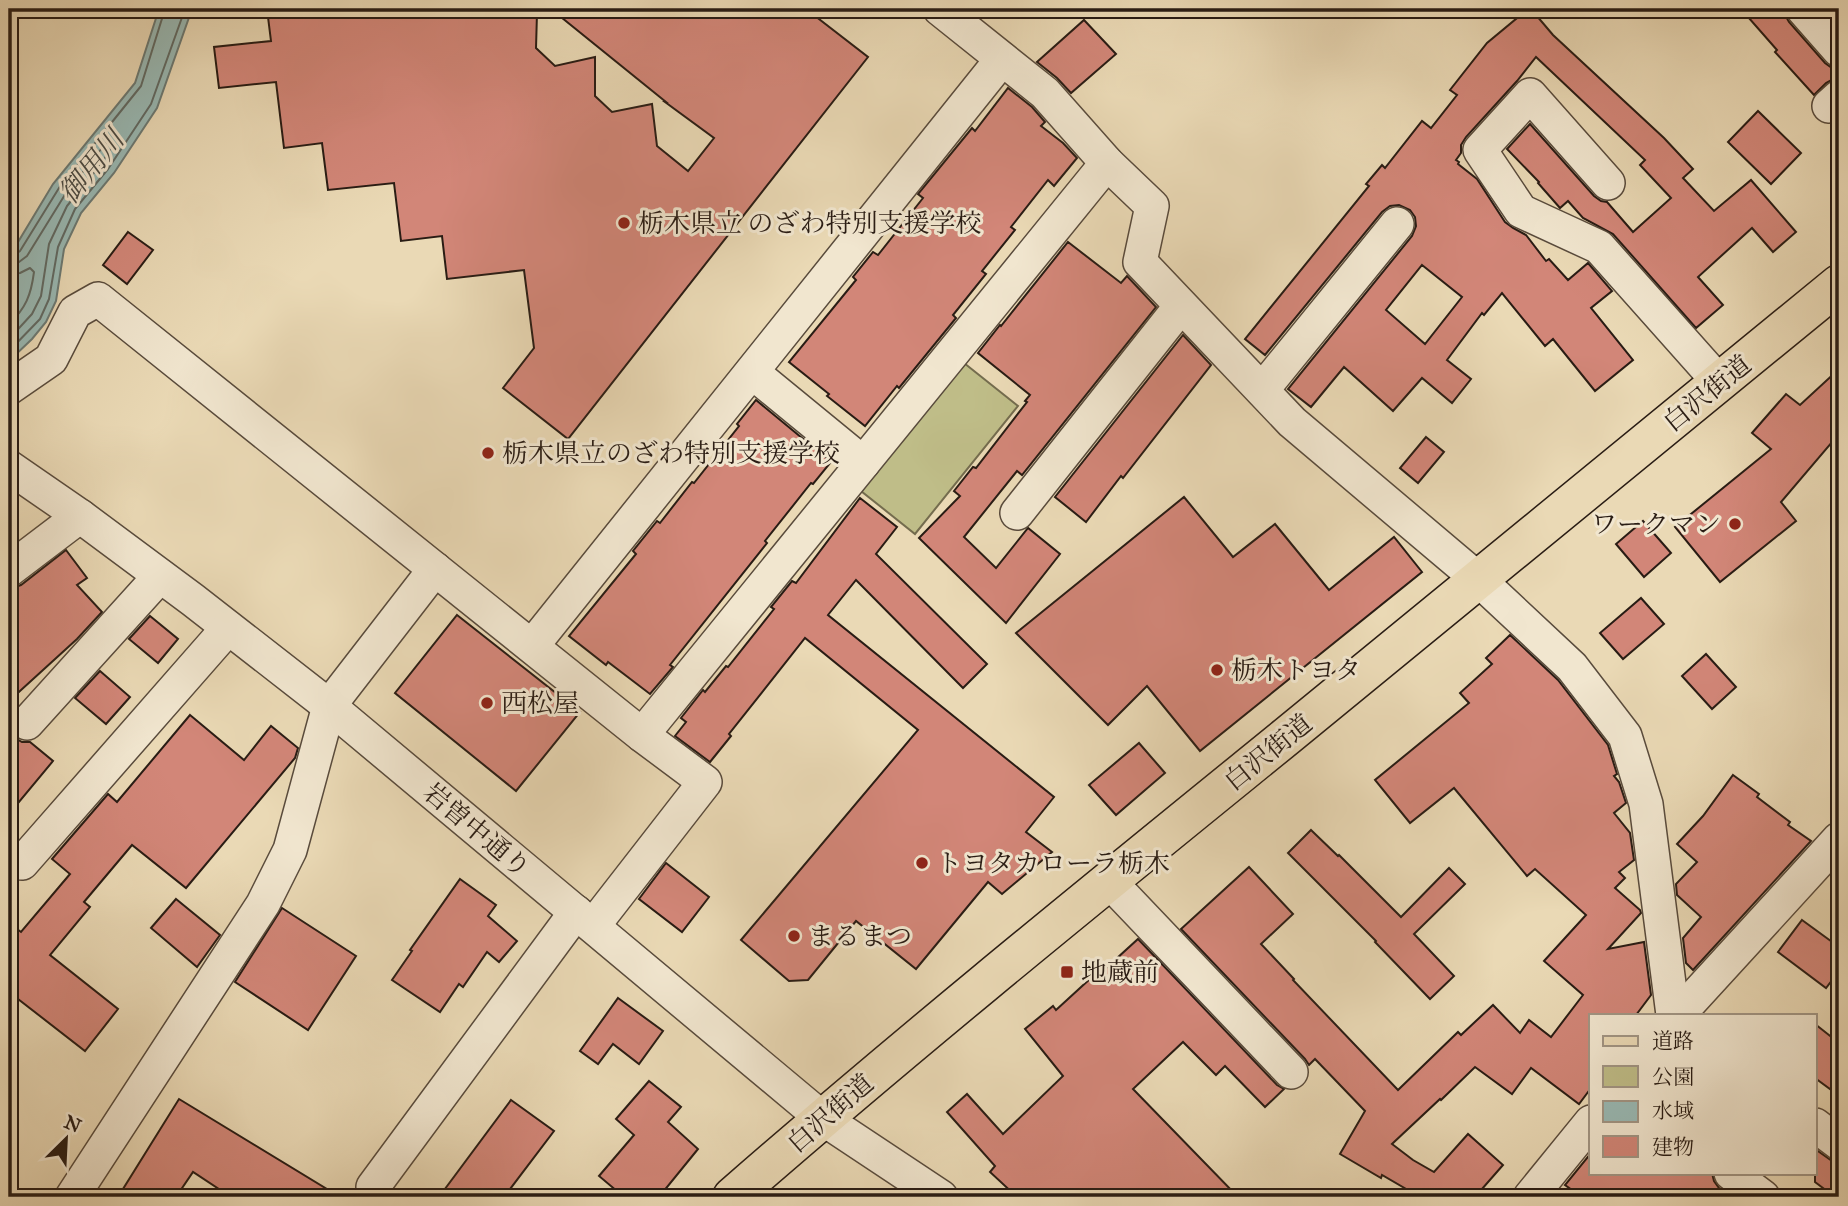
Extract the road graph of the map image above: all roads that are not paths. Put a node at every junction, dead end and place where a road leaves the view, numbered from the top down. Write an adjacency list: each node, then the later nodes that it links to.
1 (940, 9): 4 (street)
2 (1803, 9): 3 (street)
3 (1839, 50)
4 (1002, 59): 5 (street); 10 (street)
5 (1107, 163): 9 (street); 14 (street)
6 (1608, 183): 11 (street)
7 (1397, 224): 13 (street)
8 (1839, 284): 11 (main road, 白沢街道)
9 (1181, 306): 13 (street); 16 (street)
10 (752, 372): 14 (street); 23 (street)
11 (1720, 383): 21 (main road, 白沢街道)
12 (9, 388): 18 (street)
13 (1262, 390): 21 (street)
14 (863, 463): 26 (street)
15 (9, 467): 17 (street, 岩曽中通り)
16 (1017, 513)
17 (80, 516): 19 (street); 20 (street, 岩曽中通り)
18 (435, 569): 23 (street); 24 (street)
19 (9, 570)
20 (160, 576): 22 (street, 岩曽中通り); 25 (street)
21 (1479, 580): 29 (main road, 白沢街道); 31 (street)
22 (228, 628): 24 (street, 岩曽中通り); 28 (street)
23 (532, 646): 26 (street)
24 (328, 706): 30 (street, 岩曽中通り); 41 (street)
25 (27, 723)
26 (642, 735): 30 (street)
27 (1838, 843): 32 (street)
28 (22, 863)
29 (1109, 881): 33 (street); 34 (main road, 白沢街道)
30 (584, 919): 34 (street, 岩曽中通り); 39 (street)
31 (1675, 1014)
32 (1676, 1014)
33 (1292, 1072)
34 (822, 1118): 42 (main road, 白沢街道); 43 (street, 岩曽中通り)
35 (1589, 1125): 40 (street)
36 (1816, 1126): 37 (street)
37 (1839, 1143)
38 (1732, 1174): 44 (street)
39 (373, 1187)
40 (1534, 1196)
41 (72, 1197)
42 (732, 1197)
43 (941, 1197)
44 (1763, 1197)

